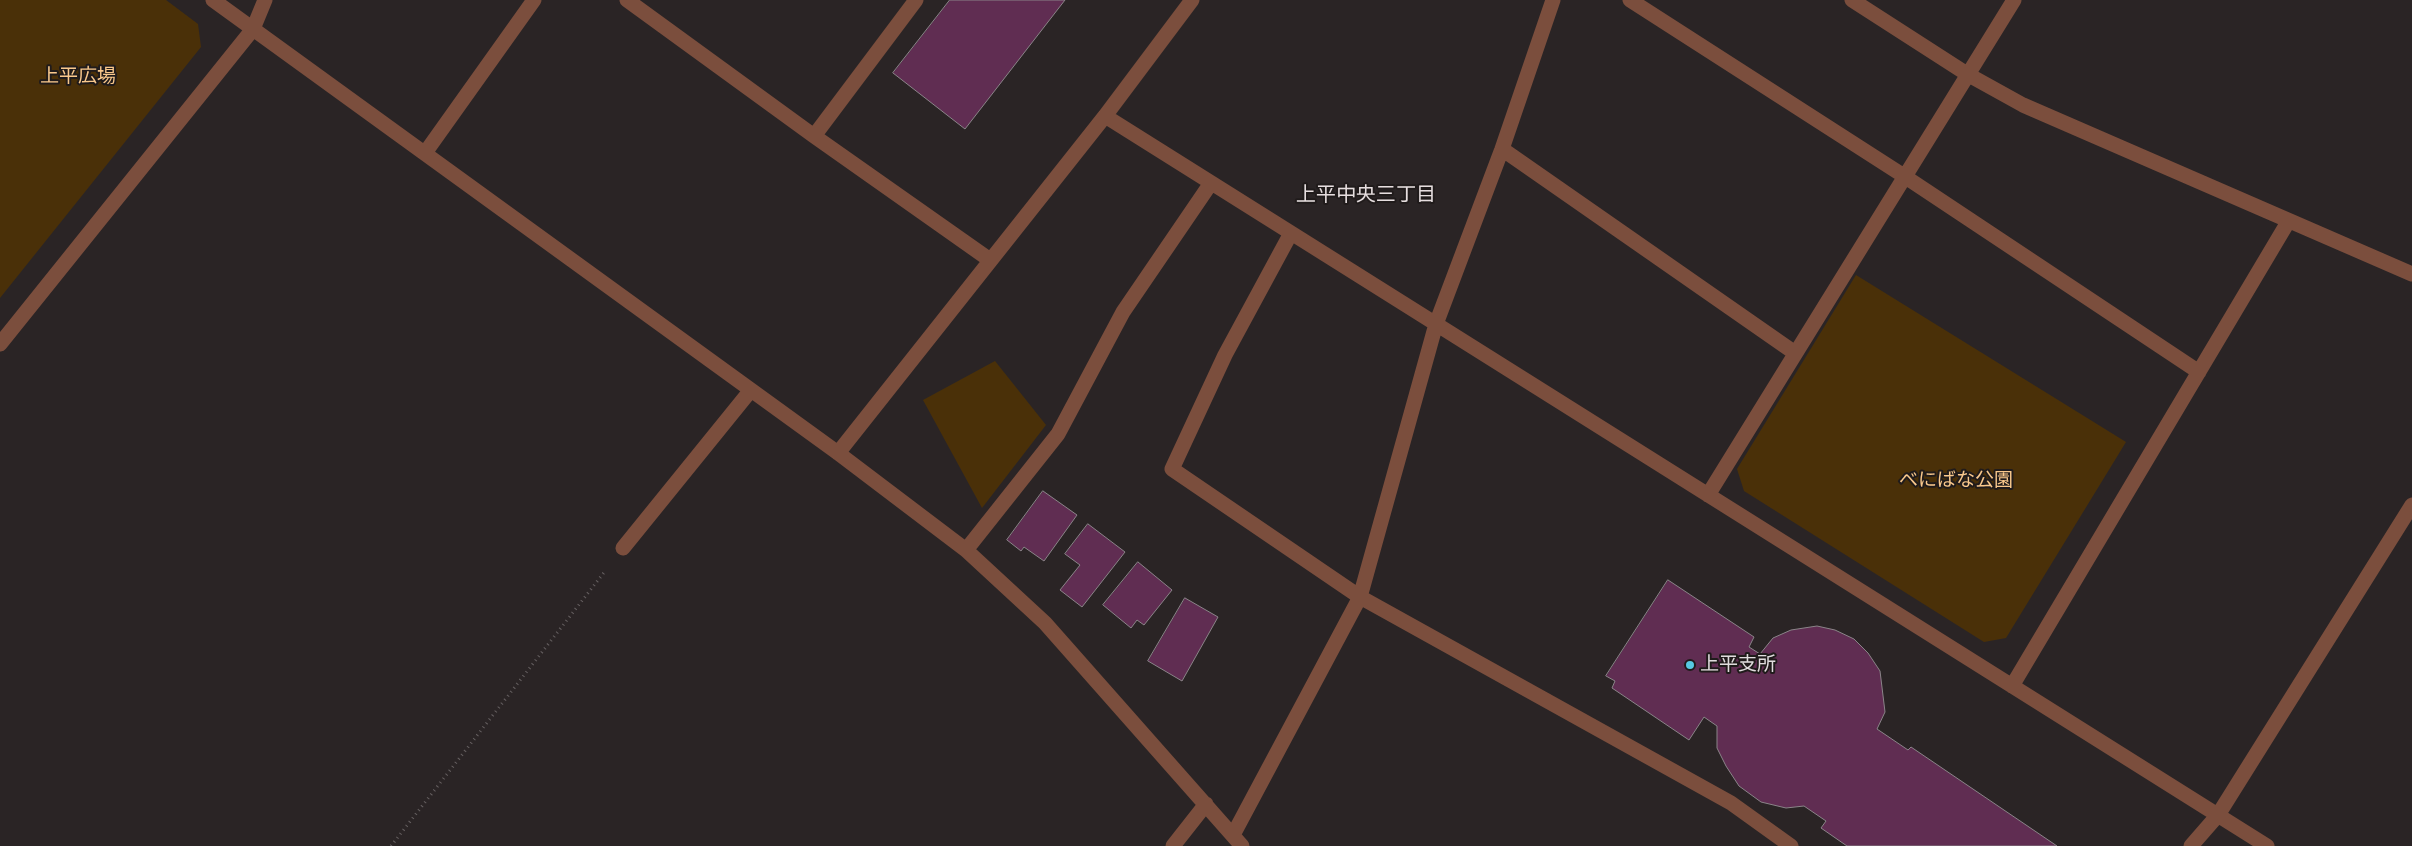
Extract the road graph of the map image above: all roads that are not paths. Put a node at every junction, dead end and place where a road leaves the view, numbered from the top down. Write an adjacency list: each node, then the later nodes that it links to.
1 (213, 0): 11 (street)
2 (265, 0): 11 (street)
3 (534, 0): 16 (street)
4 (627, 0): 14 (street)
5 (916, 0): 14 (street)
6 (1192, 0): 13 (street)
7 (1553, 0): 15 (street)
8 (1630, 0): 17 (street)
9 (1852, 0): 12 (street)
10 (2014, 0): 12 (street)
11 (253, 29): 16 (street); 24 (street)
12 (1967, 74): 17 (street); 19 (street)
13 (1104, 116): 18 (street); 21 (street)
14 (814, 136): 21 (street)
15 (1502, 149): 23 (street); 25 (street)
16 (425, 153): 27 (street)
17 (1904, 176): 25 (street); 26 (street)
18 (1211, 183): 20 (street); 32 (street)
19 (2288, 222): 22 (street); 26 (street)
20 (1291, 233): 23 (street); 33 (street)
21 (990, 260): 28 (street)
22 (2412, 274)
23 (1436, 324): 29 (street); 33 (street)
24 (0, 344)
25 (1795, 353): 29 (street)
26 (2199, 372): 34 (street)
27 (751, 390): 28 (street); 31 (street)
28 (838, 453): 32 (street)
29 (1708, 495): 34 (street)
30 (2412, 505): 36 (street)
31 (623, 548)
32 (966, 550): 35 (street)
33 (1360, 597): 37 (street); 39 (street)
34 (2012, 686): 36 (street)
35 (1206, 804): 37 (street); 38 (street)
36 (2218, 815): 40 (street); 41 (street)
37 (1237, 840)
38 (1173, 846)
39 (1792, 846)
40 (2191, 846)
41 (2267, 846)

